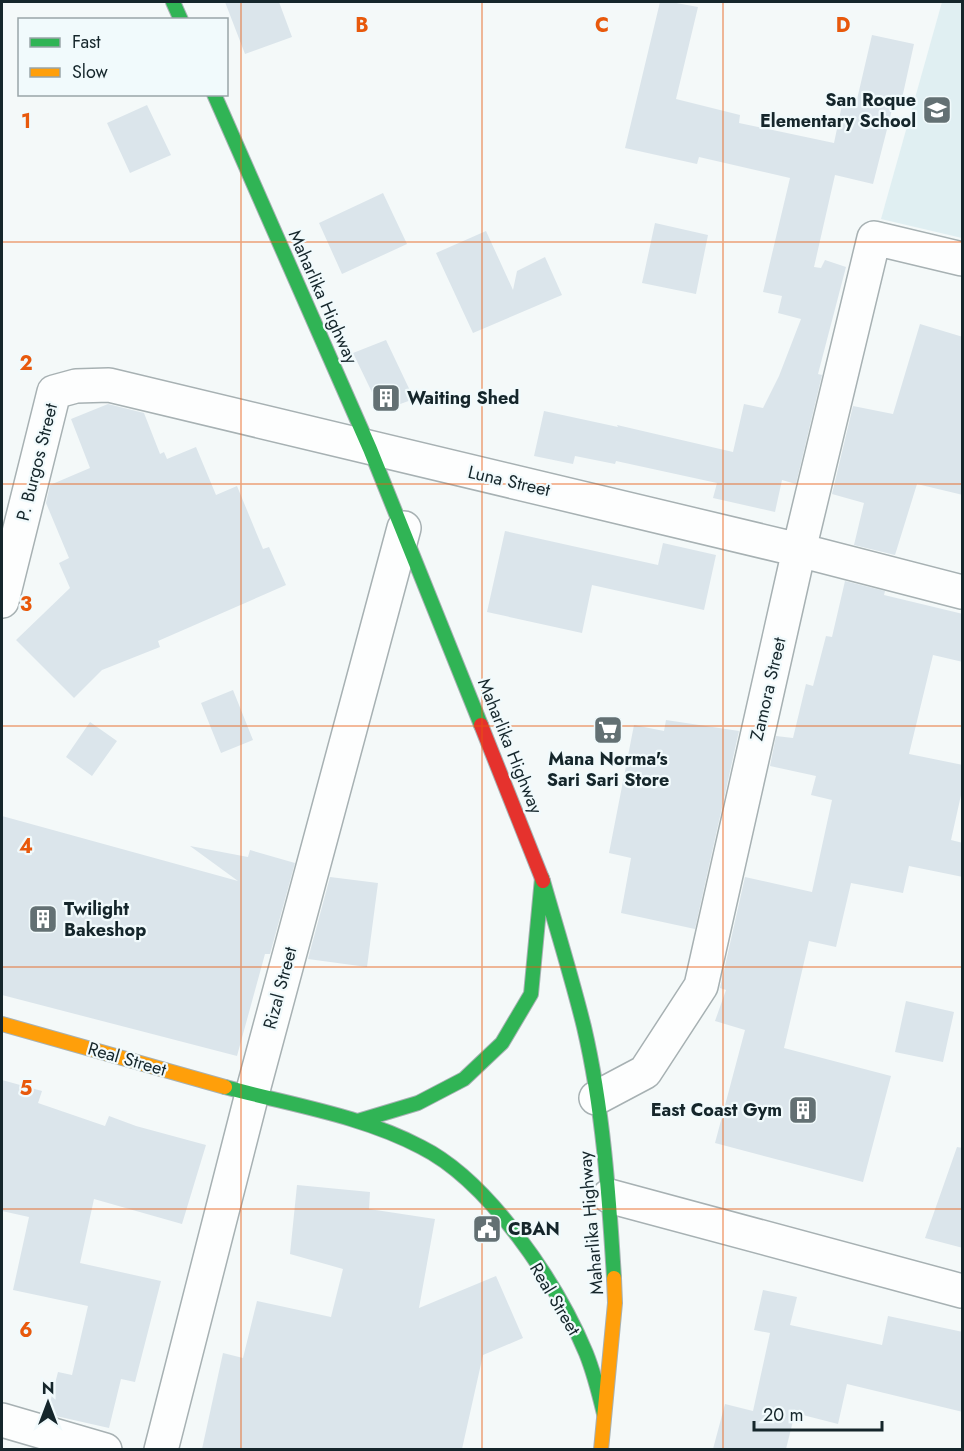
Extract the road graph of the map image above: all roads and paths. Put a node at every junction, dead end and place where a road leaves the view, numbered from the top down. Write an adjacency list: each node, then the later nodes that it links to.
1 (173, 2): 2 (main road)
2 (180, 18)
3 (215, 96): 6 (main road, Maharlika Highway)
4 (963, 259): 8 (street, Zamora Street)
5 (54, 393): 6 (street, Luna Street); 10 (street, P. Burgos Street)
6 (370, 449): 7 (main road, Maharlika Highway); 8 (street, Luna Street)
7 (404, 528): 11 (main road, Maharlika Highway); 13 (street, Rizal Street)
8 (799, 550): 9 (street, Luna Street); 14 (street, Zamora Street)
9 (963, 592)
10 (2, 601)
11 (542, 876): 14 (main road, Maharlika Highway); 15 (main road)
12 (2, 1024): 13 (main road, Real Street)
13 (252, 1094): 15 (main road, Real Street); 21 (street, Rizal Street)
14 (596, 1098): 16 (main road, Maharlika Highway)
15 (358, 1121): 18 (main road, Real Street)
16 (609, 1196): 17 (street); 18 (main road, Maharlika Highway)
17 (963, 1291)
18 (605, 1419): 22 (main road, Maharlika Highway)
19 (2, 1420): 20 (street)
20 (105, 1449)
21 (161, 1449)
22 (601, 1449)

